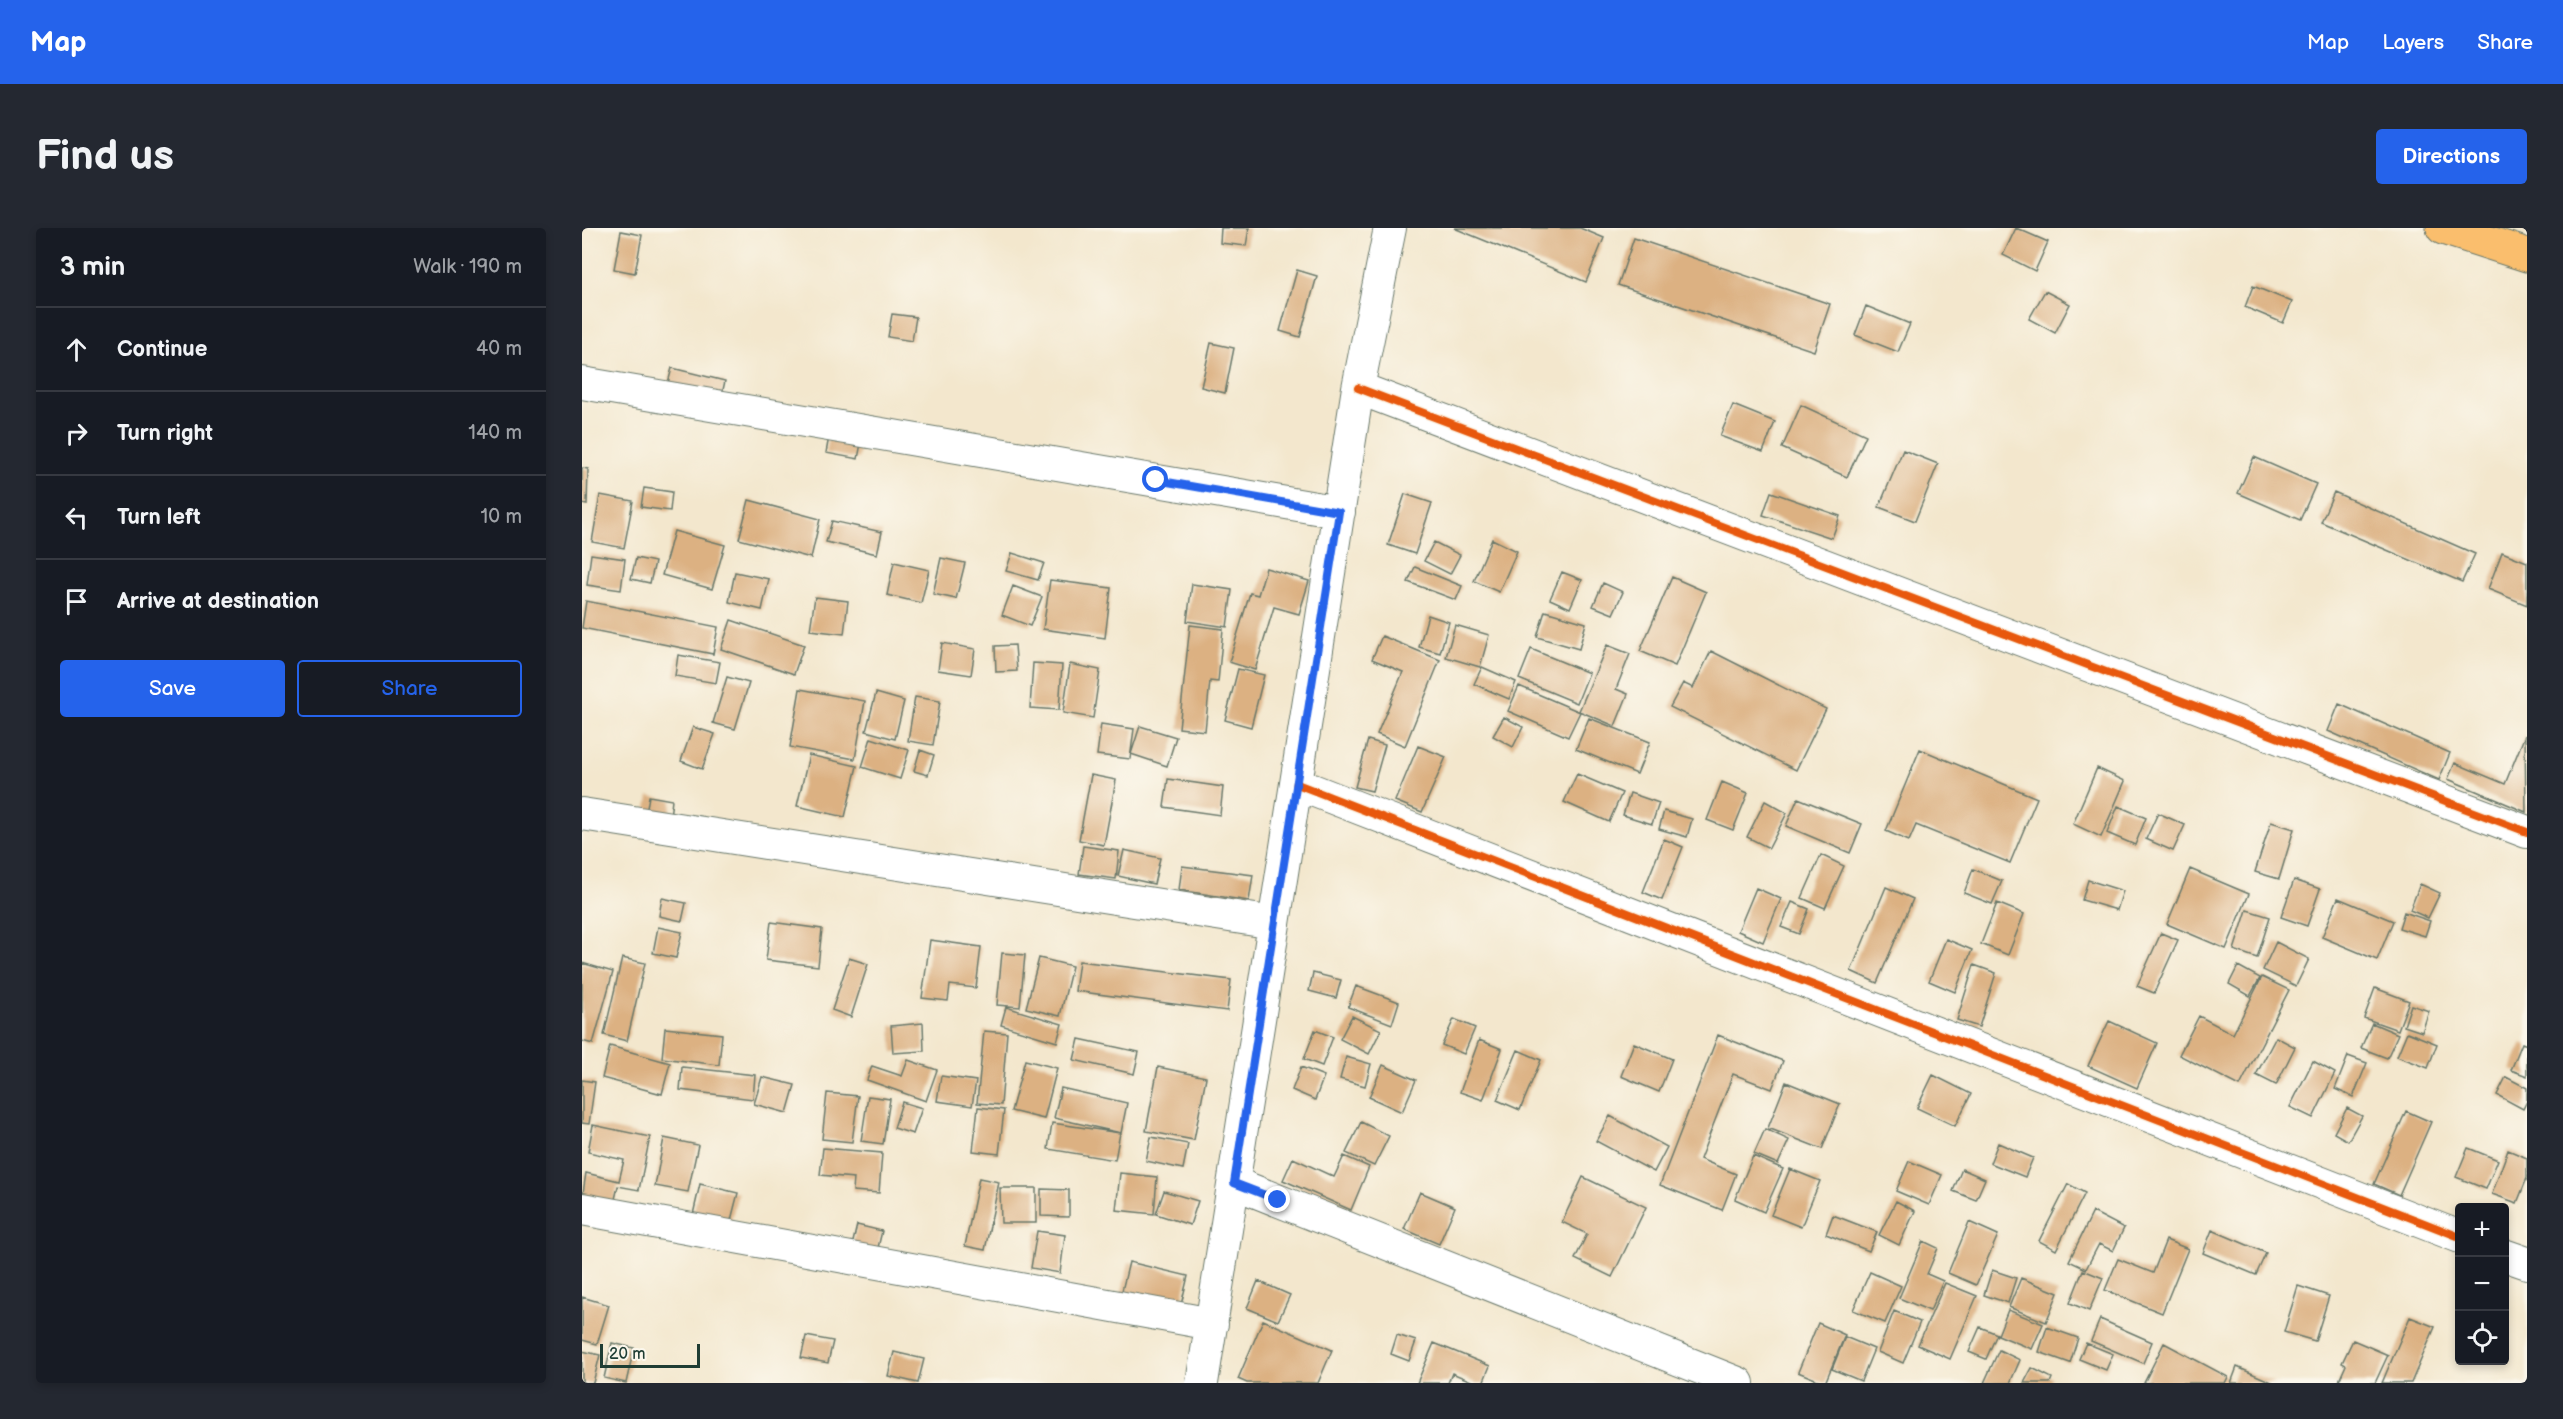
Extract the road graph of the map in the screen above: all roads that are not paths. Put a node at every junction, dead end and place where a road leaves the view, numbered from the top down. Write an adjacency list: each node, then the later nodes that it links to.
1 (1390, 228): 5 (street)
2 (2443, 228): 3 (highway)
3 (2527, 255)
4 (582, 383): 6 (street)
5 (1358, 388): 6 (street); 9 (street)
6 (1339, 512): 7 (street)
7 (1297, 784): 10 (street); 13 (street)
8 (582, 814): 10 (street)
9 (2527, 832)
10 (1274, 923): 11 (street)
11 (1234, 1183): 16 (street); 18 (street)
12 (582, 1209): 16 (street)
13 (2455, 1235)
14 (2509, 1256): 15 (street)
15 (2527, 1263)
16 (1212, 1324): 17 (street)
17 (1202, 1383)
18 (1738, 1383)

